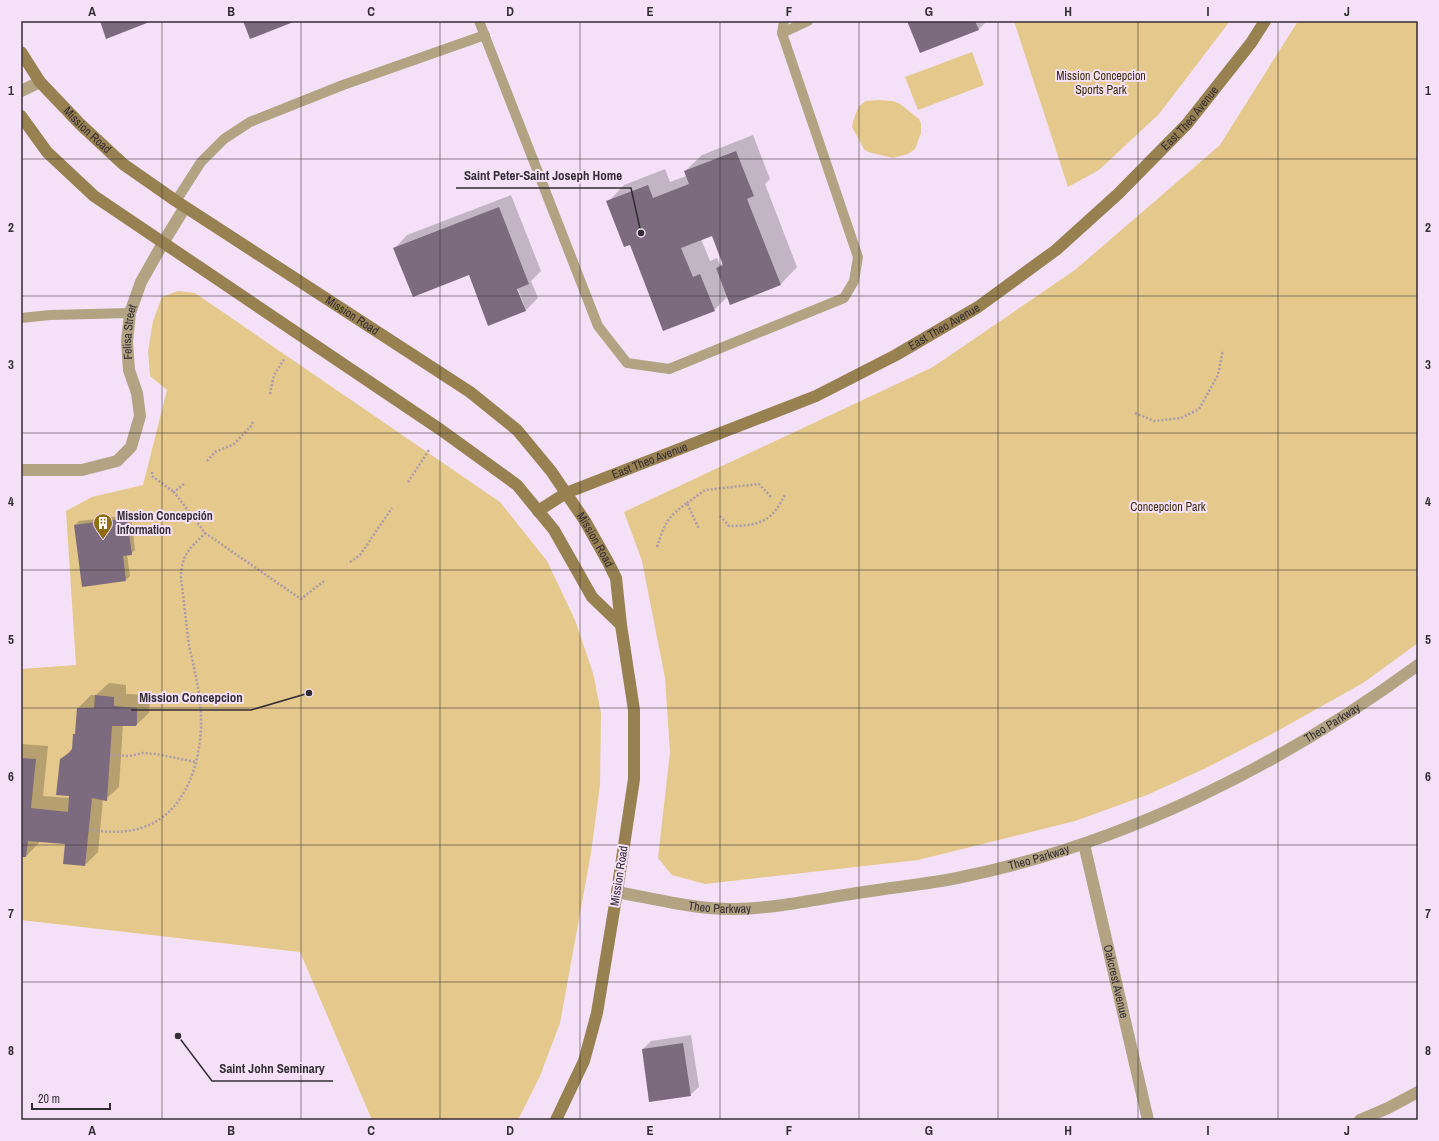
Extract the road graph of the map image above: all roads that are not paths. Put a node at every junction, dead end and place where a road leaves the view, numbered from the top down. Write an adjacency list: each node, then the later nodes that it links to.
1 (479, 21): 6 (lane)
2 (784, 21): 5 (lane)
3 (808, 21): 5 (lane)
4 (1265, 21): 16 (street, East Theo Avenue)
5 (782, 33): 6 (lane)
6 (485, 35): 11 (lane)
7 (21, 52): 8 (street, Mission Road)
8 (40, 82): 9 (street); 11 (street, Mission Road)
9 (21, 91)
10 (21, 116): 12 (street)
11 (181, 204): 12 (street, Felisa Street); 16 (street, Mission Road)
12 (162, 243): 13 (street, Felisa Street); 17 (street)
13 (130, 313): 14 (lane); 15 (street, Felisa Street)
14 (21, 318)
15 (21, 470)
16 (566, 492): 17 (street, East Theo Avenue); 18 (street, Mission Road)
17 (538, 511): 18 (street)
18 (621, 625): 21 (street, Mission Road)
19 (1418, 665): 20 (street, Theo Parkway)
20 (1084, 844): 21 (street, Theo Parkway); 24 (street, Oakcrest Avenue)
21 (617, 892): 23 (street, Mission Road)
22 (1418, 1092): 25 (street)
23 (556, 1120)
24 (1148, 1120)
25 (1360, 1120)

